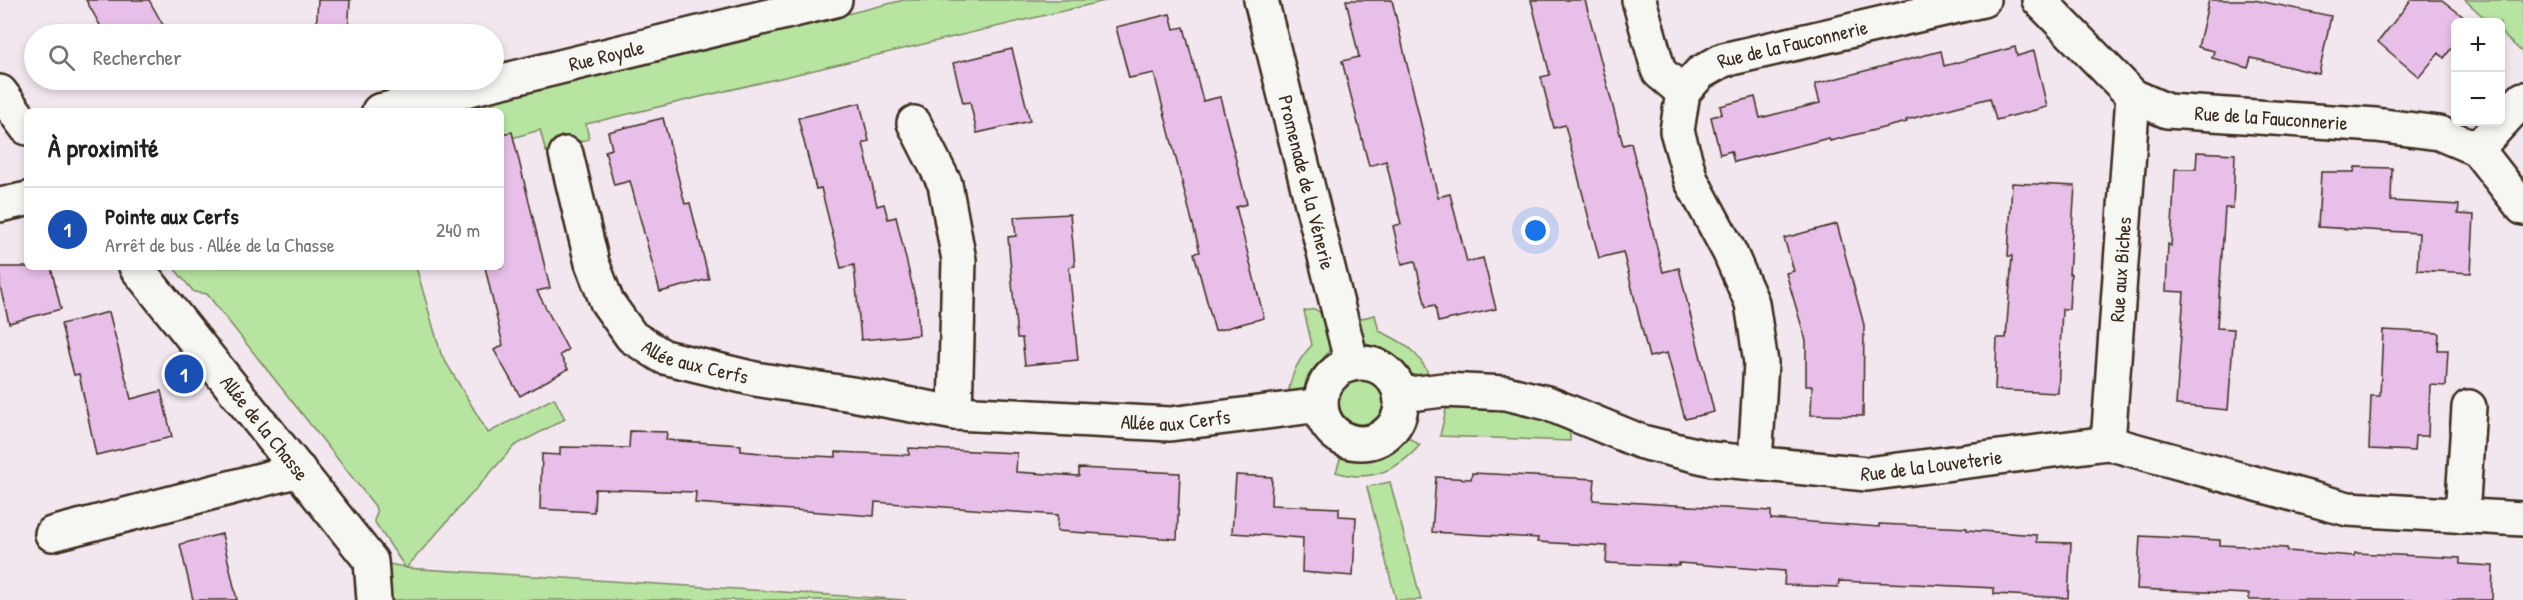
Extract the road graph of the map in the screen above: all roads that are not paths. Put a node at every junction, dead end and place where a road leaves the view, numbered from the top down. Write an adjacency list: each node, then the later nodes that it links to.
1 (835, 0): 6 (street, Rue Royale)
2 (1261, 0): 21 (street, Promenade de la Vénerie)
3 (1639, 0): 9 (street)
4 (1983, 0): 9 (street, Rue de la Fauconnerie)
5 (2039, 0): 10 (street, Rue de la Fauconnerie)
6 (504, 81)
7 (465, 90): 12 (street, Rue Royale)
8 (0, 92): 14 (street)
9 (1683, 92): 27 (street)
10 (2133, 96): 15 (street, Rue de la Fauconnerie); 26 (street, Rue aux Biches)
11 (2523, 99): 15 (street)
12 (391, 108)
13 (914, 123): 25 (street)
14 (24, 124)
15 (2477, 148): 19 (street)
16 (566, 154): 25 (street, Allée aux Cerfs)
17 (24, 200): 18 (street)
18 (0, 206)
19 (2523, 208)
20 (138, 270): 28 (street, Allée de la Chasse)
21 (1352, 364): 22 (street); 23 (street)
22 (1402, 395): 23 (street); 27 (street, Rue de la Louveterie)
23 (1321, 405): 25 (street, Allée aux Cerfs)
24 (2469, 407): 29 (street)
25 (955, 414)
26 (2108, 443): 27 (street, Rue de la Louveterie); 29 (street, Rue de la Louveterie)
27 (1755, 463)
28 (299, 470): 31 (street); 32 (street, Allée de la Chasse)
29 (2462, 516): 30 (street, Rue de la Louveterie)
30 (2523, 519)
31 (52, 534)
32 (374, 600)

